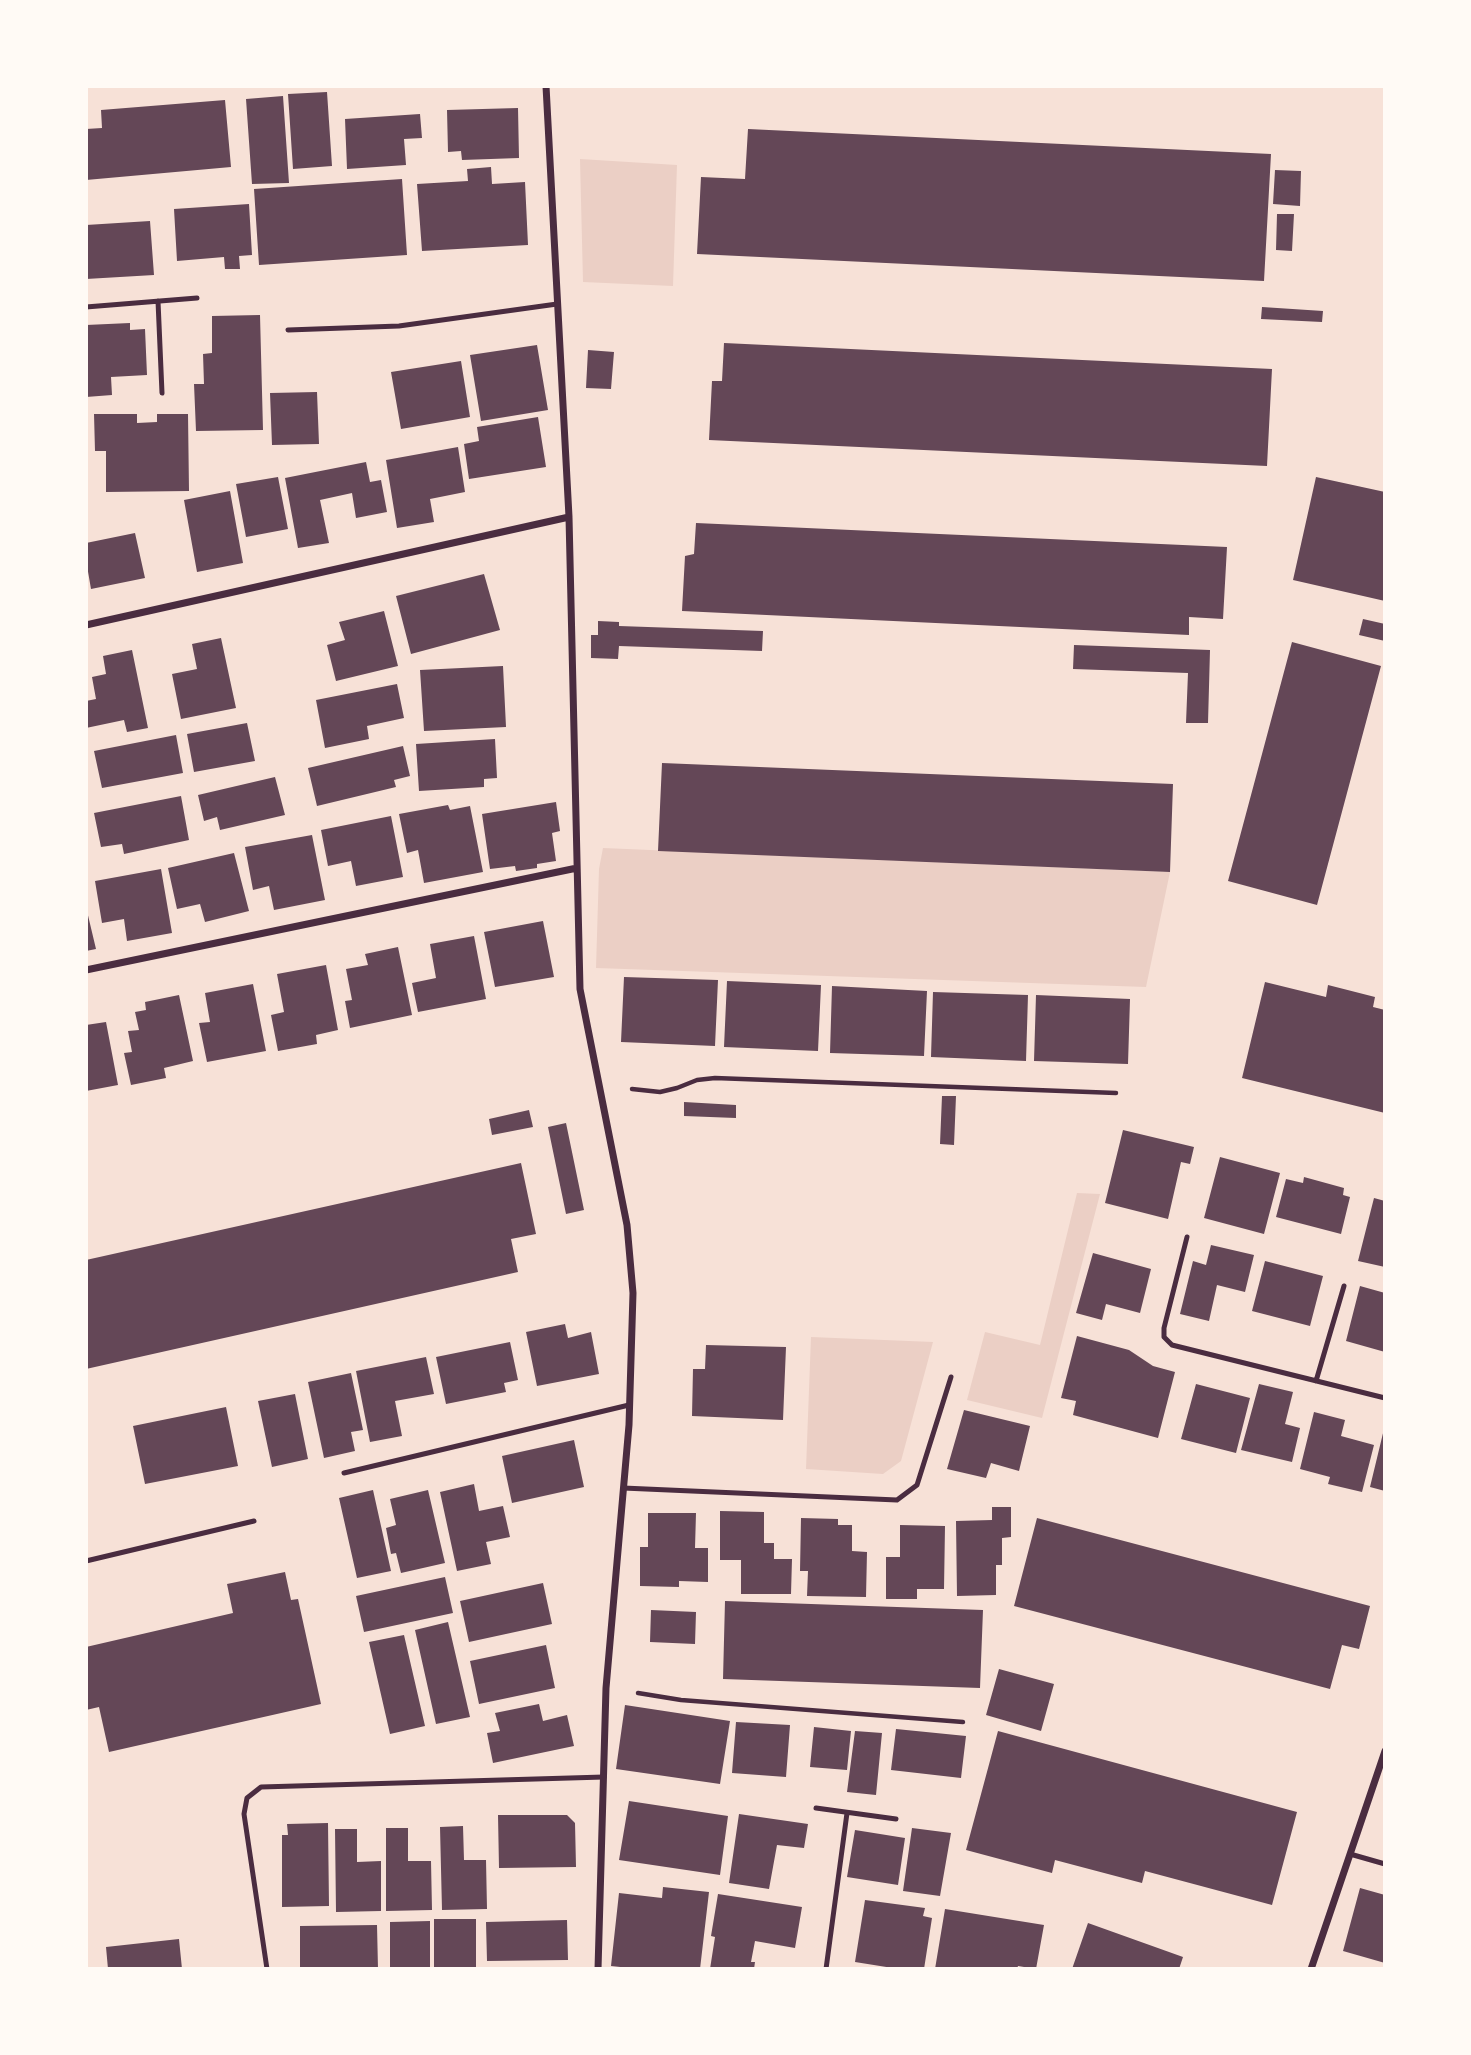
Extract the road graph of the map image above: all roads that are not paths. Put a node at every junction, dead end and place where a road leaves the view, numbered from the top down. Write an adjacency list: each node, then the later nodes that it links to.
1 (545, 86): 4 (street)
2 (197, 298): 3 (lane)
3 (158, 301): 5 (lane); 7 (lane)
4 (557, 304): 6 (lane); 8 (street)
5 (86, 307)
6 (288, 330)
7 (162, 393)
8 (569, 517): 9 (street); 10 (street)
9 (86, 625)
10 (577, 868): 11 (street); 17 (street)
11 (86, 970)
12 (1187, 1237): 15 (lane)
13 (1345, 1286): 15 (lane)
14 (951, 1377): 19 (lane)
15 (1316, 1381): 16 (lane)
16 (1385, 1398)
17 (629, 1405): 18 (lane); 19 (street)
18 (344, 1473)
19 (623, 1488): 23 (street)
20 (254, 1521): 21 (lane)
21 (86, 1561)
22 (1385, 1751): 27 (street)
23 (604, 1777): 29 (lane); 30 (street)
24 (816, 1808): 25 (lane)
25 (847, 1813): 26 (lane); 31 (lane)
26 (896, 1819)
27 (1350, 1854): 28 (lane); 32 (street)
28 (1385, 1864)
29 (267, 1969)
30 (598, 1969)
31 (825, 1969)
32 (1311, 1969)

